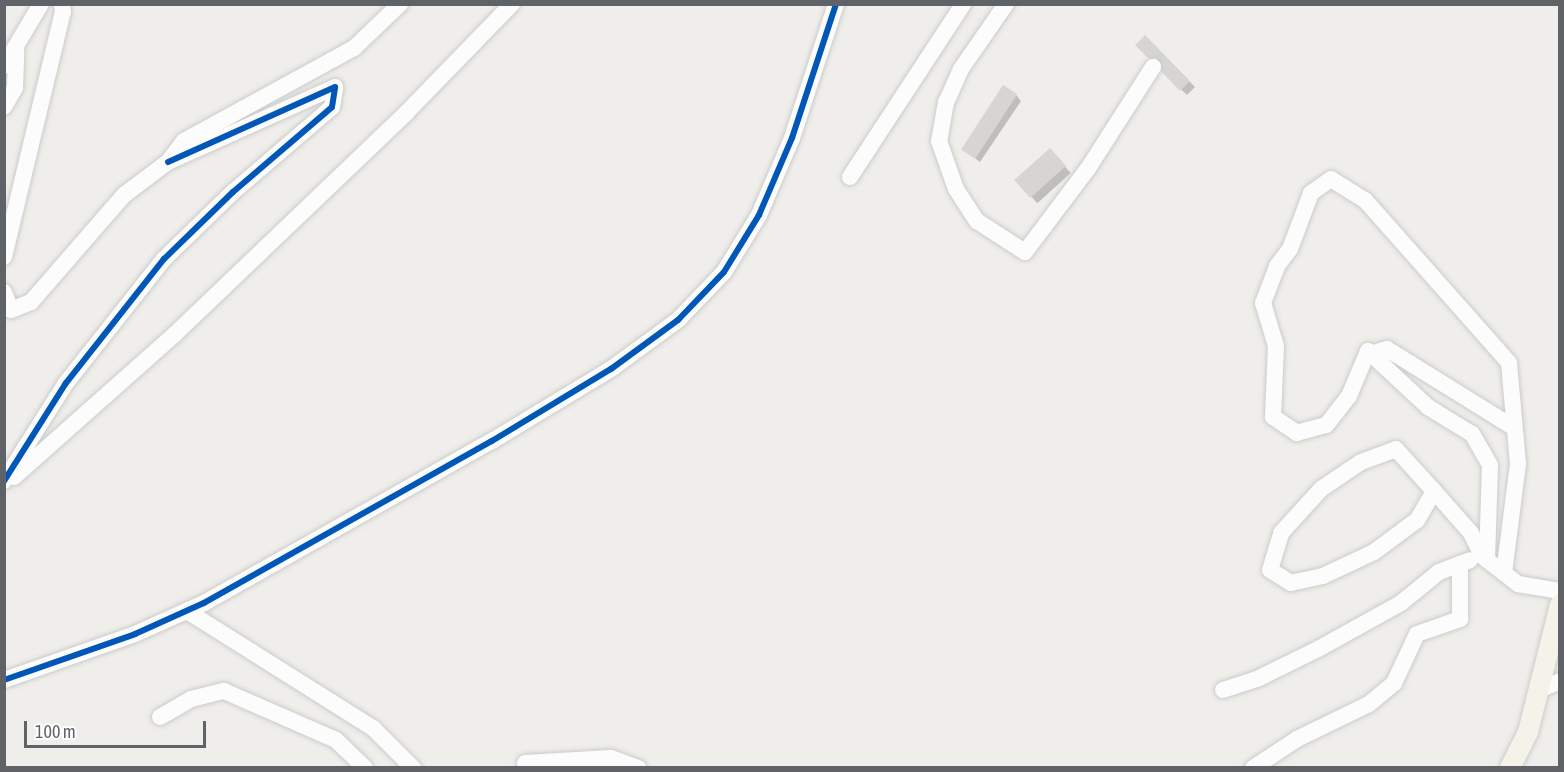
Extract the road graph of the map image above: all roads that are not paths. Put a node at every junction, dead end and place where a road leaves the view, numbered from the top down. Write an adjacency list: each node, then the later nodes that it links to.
1 (41, 4): 8 (street)
2 (62, 4): 14 (street)
3 (400, 4): 12 (street)
4 (512, 4): 19 (street)
5 (836, 4): 26 (street)
6 (963, 4): 13 (street)
7 (1006, 4): 10 (street)
8 (16, 49): 9 (street); 11 (street)
9 (4, 66)
10 (1153, 67)
11 (4, 107)
12 (168, 162): 15 (street); 18 (street)
13 (850, 177)
14 (4, 257)
15 (4, 292)
16 (1370, 354): 17 (street); 17 (street); 21 (street)
17 (1513, 427): 23 (street)
18 (4, 481)
19 (4, 486)
20 (1434, 491): 20 (street); 21 (street)
21 (1485, 558): 22 (street); 23 (street)
22 (1460, 564): 29 (street); 36 (street)
23 (1504, 573): 24 (street)
24 (1560, 591)
25 (1560, 605): 30 (main road)
26 (187, 611): 27 (street); 34 (street)
27 (4, 680)
28 (1560, 681): 30 (street)
29 (1223, 690)
30 (1539, 690): 37 (main road)
31 (159, 717): 33 (street)
32 (525, 762): 35 (street)
33 (365, 768)
34 (413, 768)
35 (638, 768)
36 (1253, 768)
37 (1510, 768)

